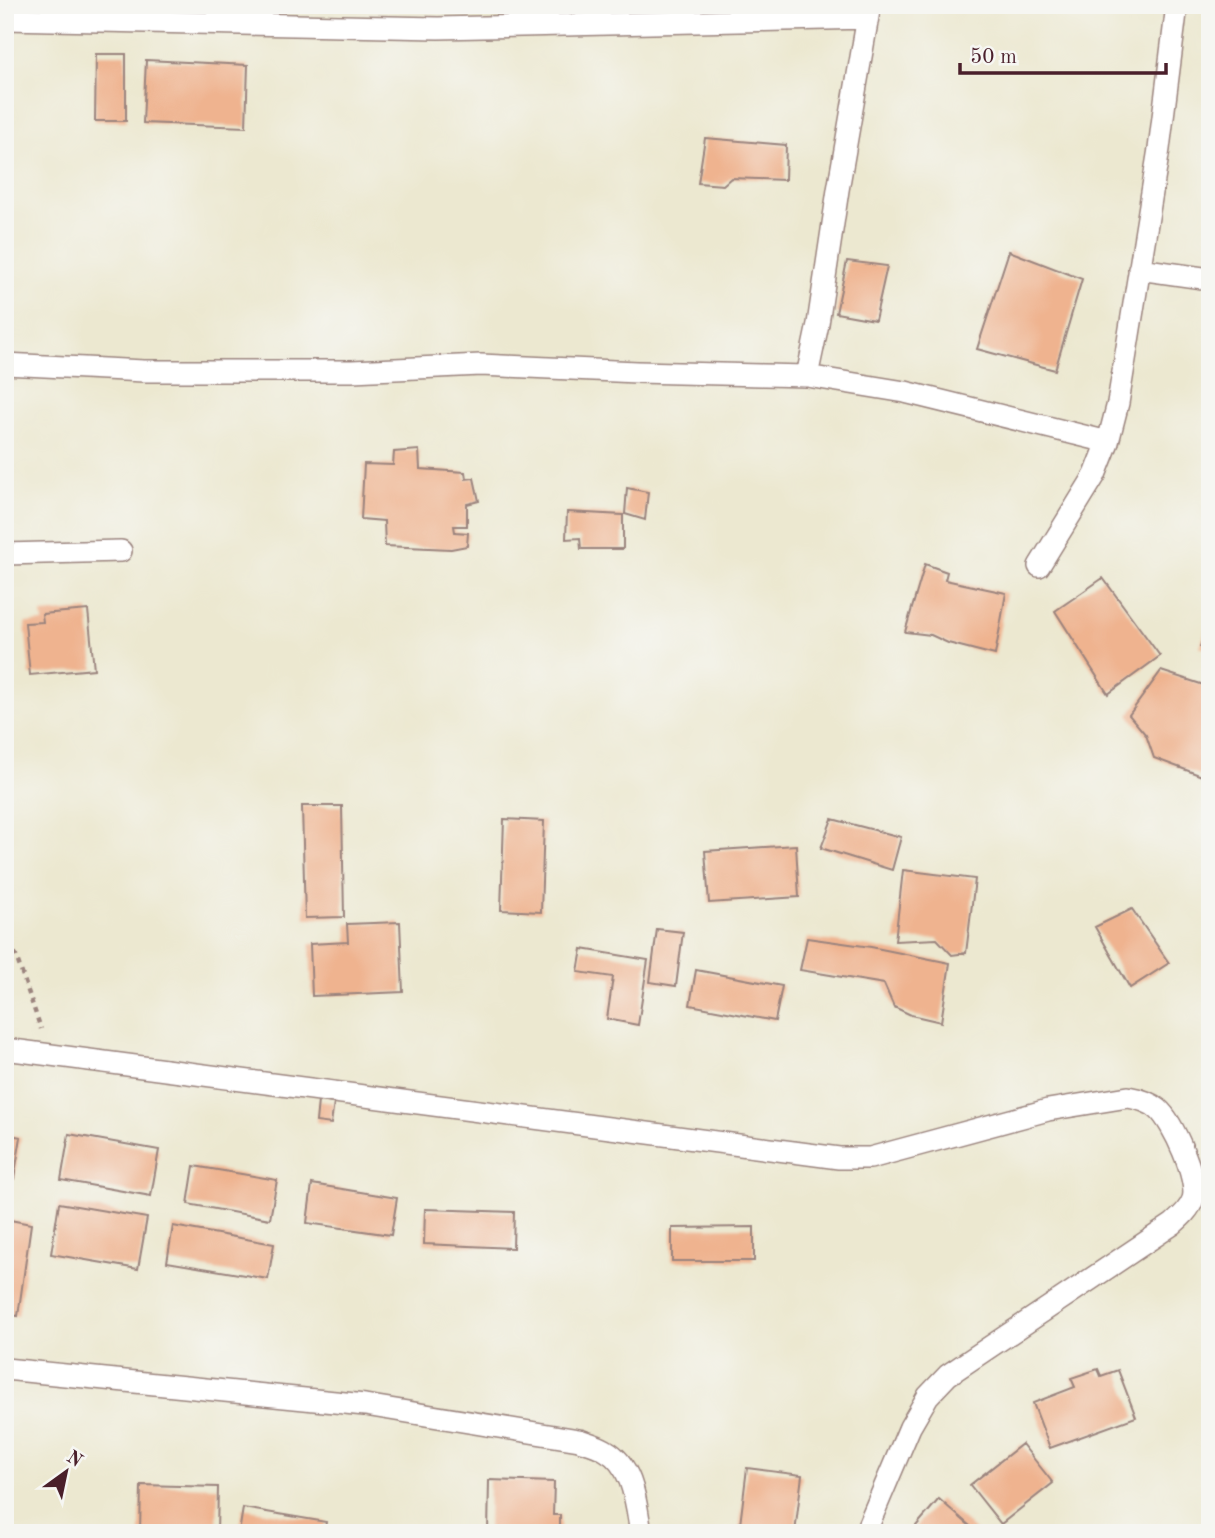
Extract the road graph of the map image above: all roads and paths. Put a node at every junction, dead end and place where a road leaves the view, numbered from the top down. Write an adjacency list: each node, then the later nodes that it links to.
1 (1177, 5): 5 (street)
2 (868, 12): 3 (street); 8 (street)
3 (590, 16): 4 (street)
4 (5, 19)
5 (1139, 269): 6 (street); 9 (street)
6 (1210, 279)
7 (5, 364): 8 (street)
8 (807, 376): 9 (street)
9 (1108, 442): 12 (street)
10 (121, 551): 11 (street)
11 (5, 554)
12 (1039, 566)
13 (6, 925): 15 (path)
14 (5, 1049): 15 (street)
15 (50, 1055): 18 (street)
16 (5, 1368): 17 (street)
17 (641, 1533)
18 (865, 1533)

